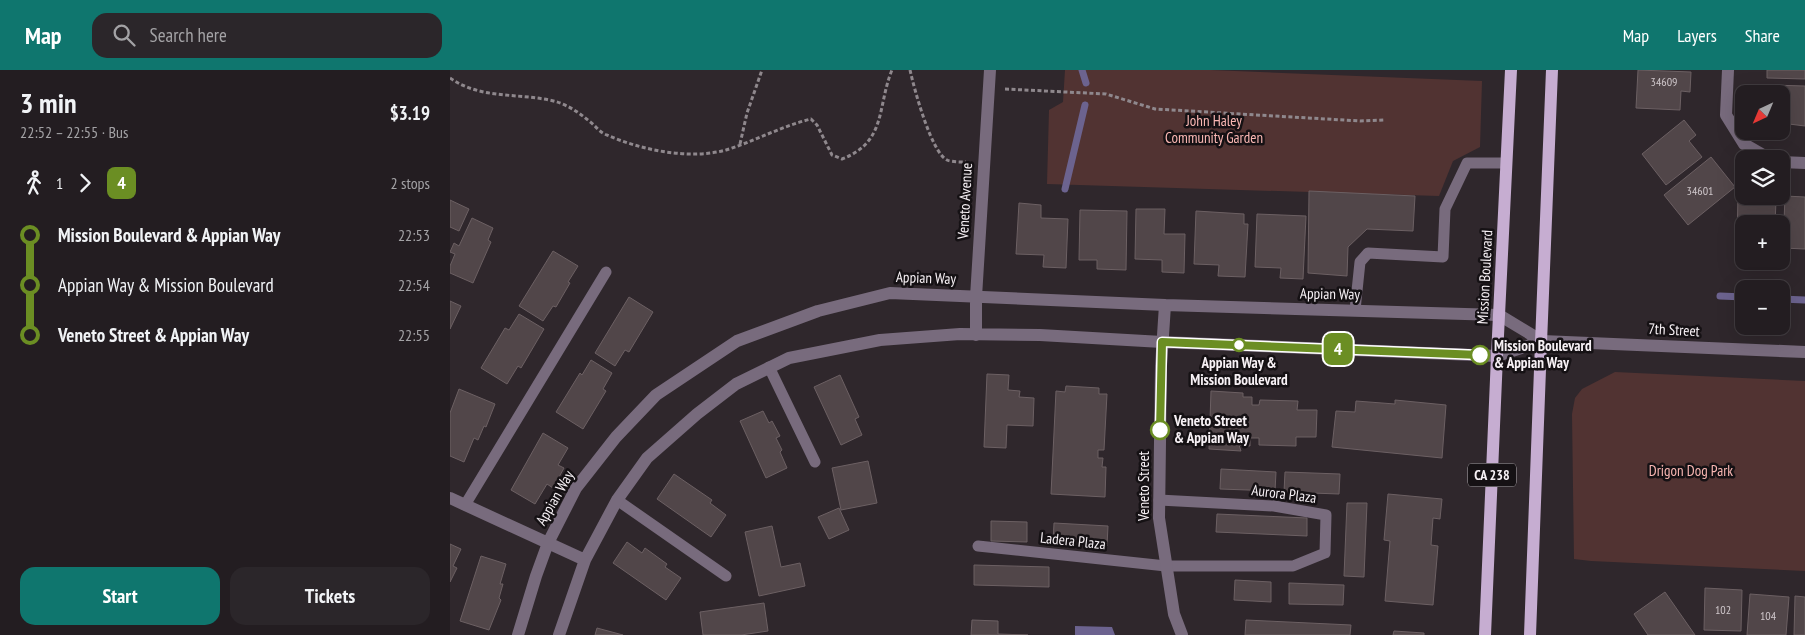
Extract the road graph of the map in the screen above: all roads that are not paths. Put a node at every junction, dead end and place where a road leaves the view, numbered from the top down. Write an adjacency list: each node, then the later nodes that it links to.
1 (990, 70): 10 (street, Veneto Avenue)
2 (1511, 70): 7 (main road, Mission Boulevard / CA 238)
3 (1552, 70): 15 (main road, CA 238)
4 (1728, 70): 5 (street)
5 (1754, 150)
6 (1790, 162): 8 (street)
7 (1506, 163): 12 (lane); 13 (main road, Mission Boulevard / CA 238)
8 (1805, 163)
9 (606, 272): 24 (lane)
10 (976, 297): 11 (street, Appian Way); 14 (street, Veneto Avenue); 25 (street, Appian Way)
11 (1164, 305): 12 (street, Appian Way); 16 (street, Veneto Street)
12 (1355, 310): 13 (street, Appian Way)
13 (1499, 315): 15 (street, 7th Street); 18 (main road, Mission Boulevard / CA 238)
14 (976, 335): 16 (street); 19 (street)
15 (1542, 341): 17 (street, 7th Street); 18 (street, 7th Street); 34 (main road, CA 238)
16 (1162, 342): 18 (street); 23 (street, Veneto Street)
17 (1805, 352)
18 (1496, 356): 33 (main road, Mission Boulevard / CA 238)
19 (769, 367): 20 (lane); 22 (street)
20 (815, 462)
21 (450, 498): 24 (street)
22 (617, 500): 27 (street); 29 (lane)
23 (1159, 500): 28 (street, Veneto Street); 28 (lane, Aurora Plaza)
24 (465, 505): 25 (street)
25 (548, 543): 27 (street); 30 (street, Appian Way)
26 (978, 546): 28 (lane, Ladera Plaza)
27 (585, 560): 31 (street)
28 (1166, 566): 32 (street, Veneto Street)
29 (726, 576)
30 (518, 635)
31 (559, 635)
32 (1182, 635)
33 (1485, 635)
34 (1530, 635)

